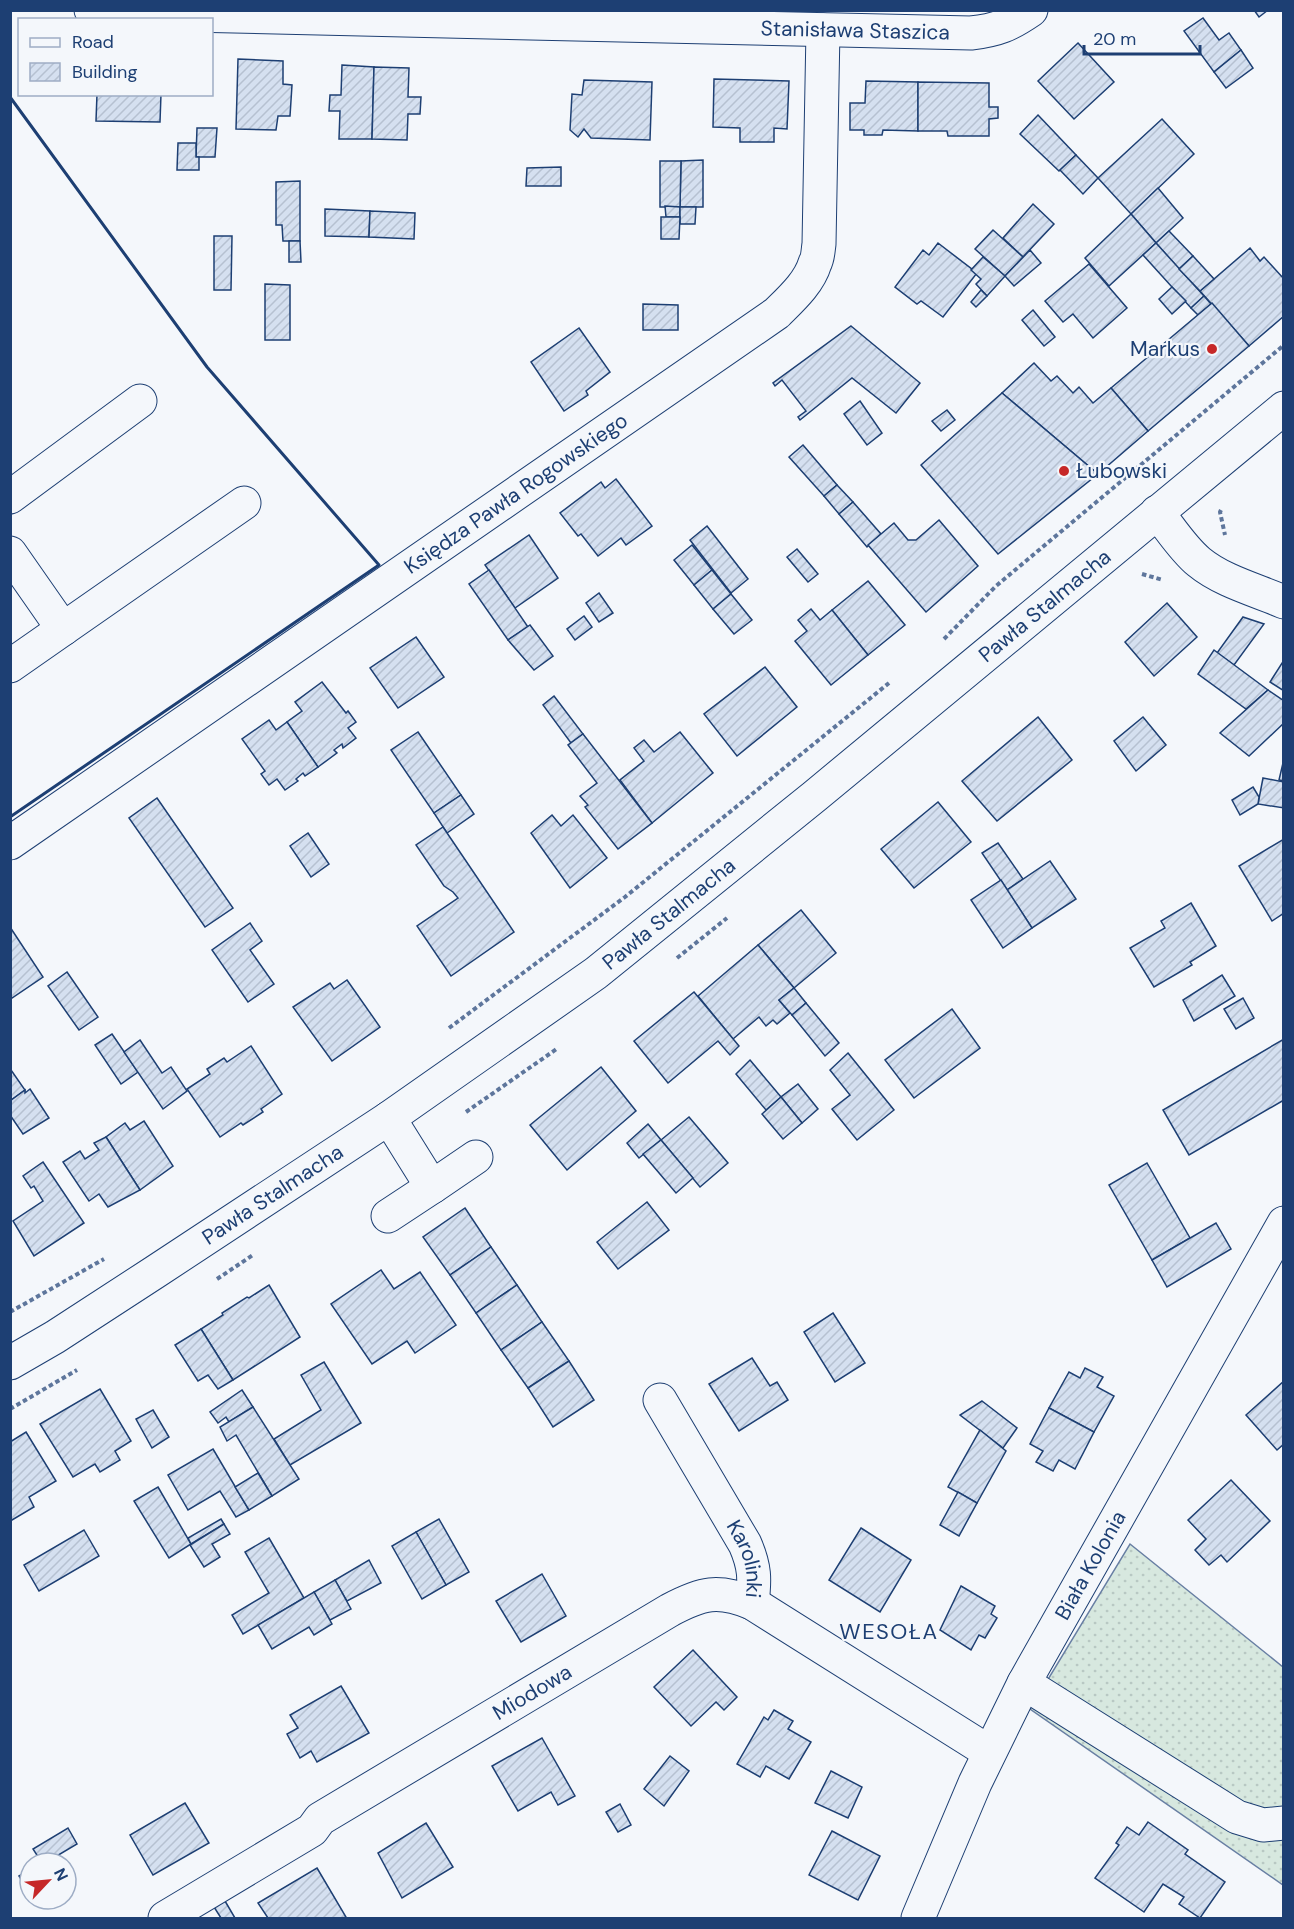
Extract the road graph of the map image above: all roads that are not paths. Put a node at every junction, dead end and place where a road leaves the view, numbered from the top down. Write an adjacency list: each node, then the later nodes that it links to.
1 (1031, 10): 3 (street, Stanisława Staszica)
2 (95, 12): 3 (street, Stanisława Staszica)
3 (823, 30): 13 (street, Księdza Pawła Rogowskiego)
4 (140, 401): 6 (street)
5 (1284, 408): 8 (street, Pawła Stalmacha)
6 (10, 497)
7 (244, 503): 11 (street)
8 (1157, 512): 10 (street); 14 (street, Pawła Stalmacha)
9 (10, 553): 11 (street)
10 (1284, 602)
11 (63, 629): 12 (street)
12 (10, 666)
13 (10, 843)
14 (389, 1118): 16 (street); 19 (street, Pawła Stalmacha)
15 (476, 1157): 16 (street)
16 (432, 1187): 17 (street)
17 (388, 1216)
18 (1284, 1223): 22 (street, Biała Kolonia)
19 (10, 1363)
20 (660, 1400): 21 (street, Karolinki)
21 (752, 1603): 23 (street, Karolinki); 25 (street, Miodowa)
22 (1024, 1683): 23 (street, Biała Kolonia); 24 (street)
23 (989, 1752): 26 (street, Biała Kolonia)
24 (1284, 1823)
25 (165, 1918)
26 (918, 1918)

